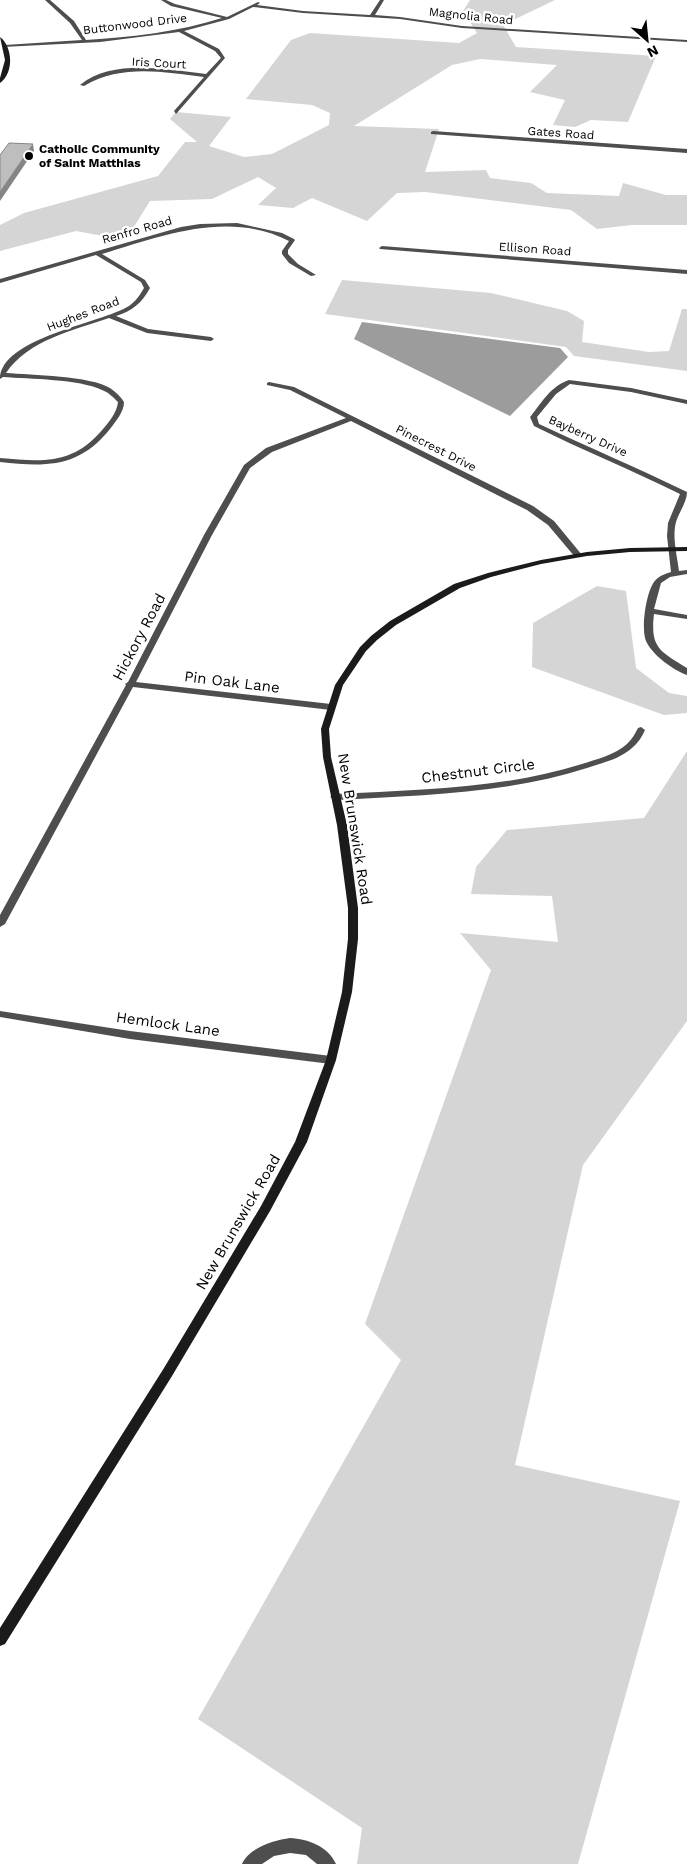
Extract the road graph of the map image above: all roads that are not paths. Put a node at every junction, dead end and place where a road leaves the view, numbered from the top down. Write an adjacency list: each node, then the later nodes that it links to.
1 (47, 0): 10 (street)
2 (163, 0): 7 (street)
3 (262, 0): 5 (street, Buttonwood Drive)
4 (382, 0): 6 (street)
5 (254, 6): 6 (street, Magnolia Road); 7 (street, Buttonwood Drive)
6 (372, 16): 11 (street, Magnolia Road)
7 (228, 18): 8 (street, Buttonwood Drive)
8 (178, 30): 10 (street, Buttonwood Drive); 13 (street)
9 (0, 38): 12 (street)
10 (85, 41): 12 (street, Buttonwood Drive)
11 (687, 41)
12 (5, 46): 14 (street)
13 (208, 76): 15 (street, Iris Court); 16 (street)
14 (0, 82)
15 (82, 86)
16 (176, 112)
17 (433, 133): 18 (street, Gates Road)
18 (687, 151)
19 (382, 248): 21 (street, Ellison Road)
20 (97, 253): 22 (street, Renfro Road); 23 (street, Renfro Road); 24 (street, Hughes Road)
21 (687, 272)
22 (313, 275)
23 (0, 281)
24 (109, 316): 25 (street); 26 (street, Hughes Road)
25 (212, 339)
26 (1, 376): 30 (street)
27 (269, 384): 29 (street, Pinecrest Drive)
28 (687, 402): 31 (street, Bayberry Drive)
29 (352, 418): 34 (street, Pinecrest Drive); 40 (street, Hickory Road)
30 (0, 460)
31 (685, 494): 32 (street, Bayberry Drive)
32 (674, 549): 33 (street, New Brunswick Road); 34 (street, New Brunswick Road); 36 (street, Bayberry Drive)
33 (687, 549)
34 (578, 556): 41 (street, New Brunswick Road)
35 (687, 572): 36 (street)
36 (675, 573): 37 (street)
37 (650, 611): 38 (street); 39 (street)
38 (687, 617)
39 (687, 672)
40 (129, 684): 41 (street, Pin Oak Lane); 44 (street, Hickory Road)
41 (331, 707): 43 (street, New Brunswick Road)
42 (641, 730): 43 (street, Chestnut Circle)
43 (335, 797): 46 (street, New Brunswick Road)
44 (0, 924)
45 (0, 1014): 46 (street, Hemlock Lane)
46 (332, 1060): 47 (street, New Brunswick Road)
47 (0, 1640)
48 (250, 1864): 49 (street)
49 (328, 1864)

